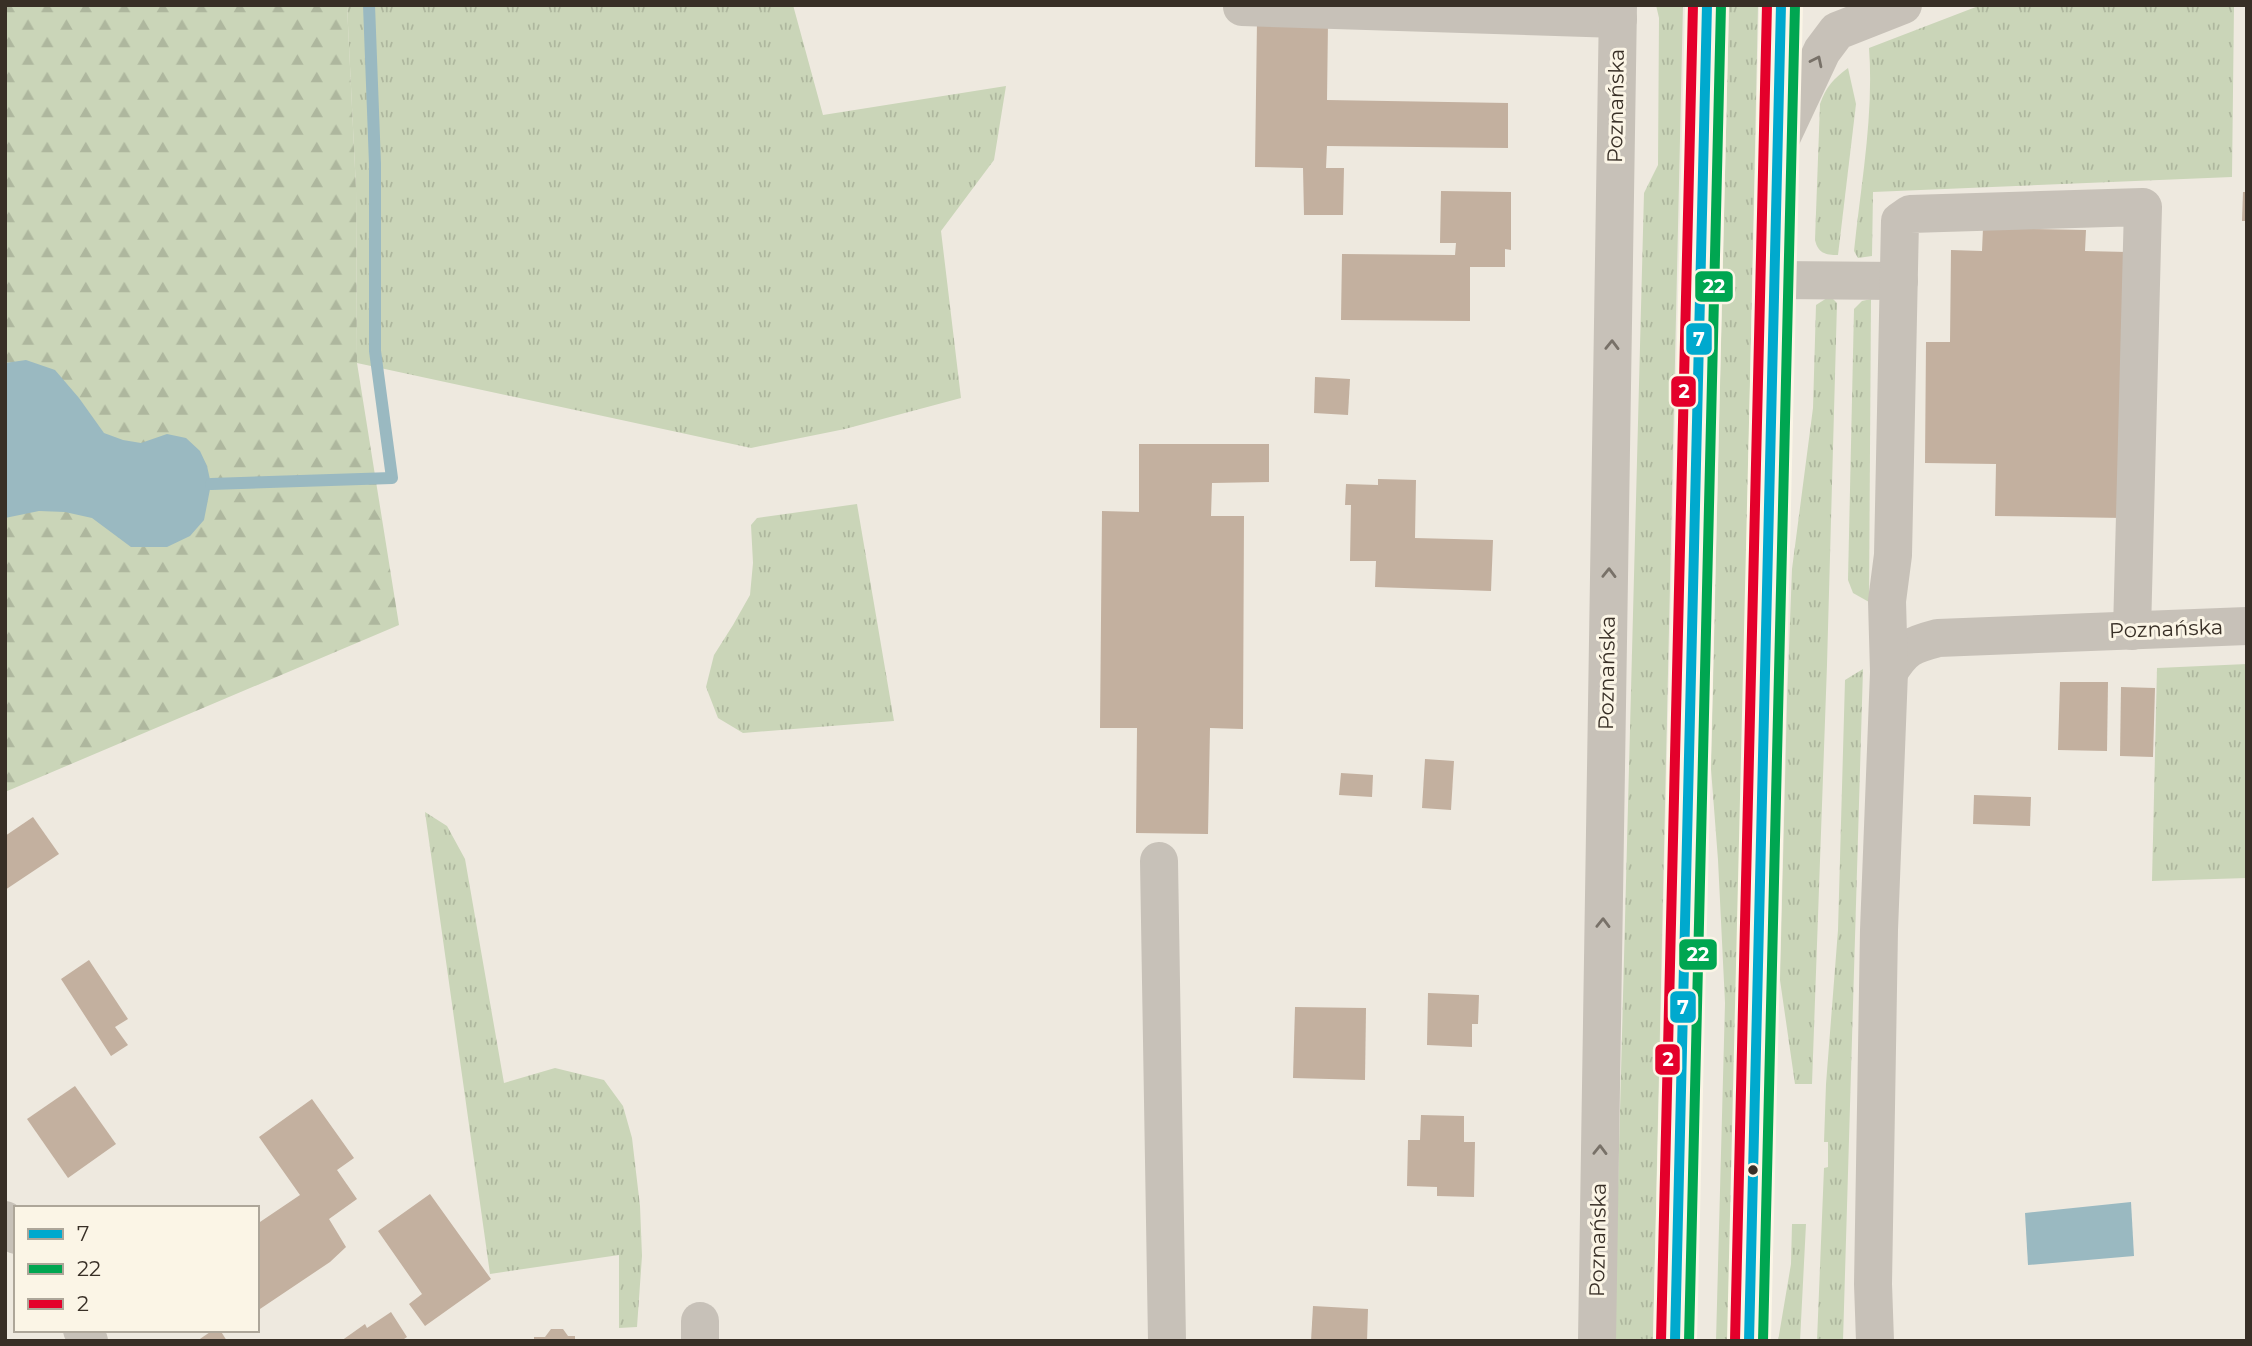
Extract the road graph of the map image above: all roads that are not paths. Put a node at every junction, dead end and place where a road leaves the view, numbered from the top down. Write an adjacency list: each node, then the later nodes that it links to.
1 (1707, 5): 15 (main road)
2 (1781, 5): 6 (main road)
3 (1903, 5): 6 (street, one-way to 3)
4 (1242, 7): 5 (street)
5 (1618, 12): 14 (street, Poznańska, one-way to 5)
6 (1778, 145): 7 (main road)
7 (1775, 280): 8 (street); 16 (main road)
8 (1899, 281): 10 (street); 11 (street)
9 (2247, 626): 10 (street, Poznańska)
10 (2132, 631): 11 (street, Poznańska)
11 (1889, 672): 17 (street)
12 (1159, 861): 13 (street)
13 (1167, 1341)
14 (1597, 1341)
15 (1675, 1341)
16 (1749, 1341)
17 (1875, 1341)

